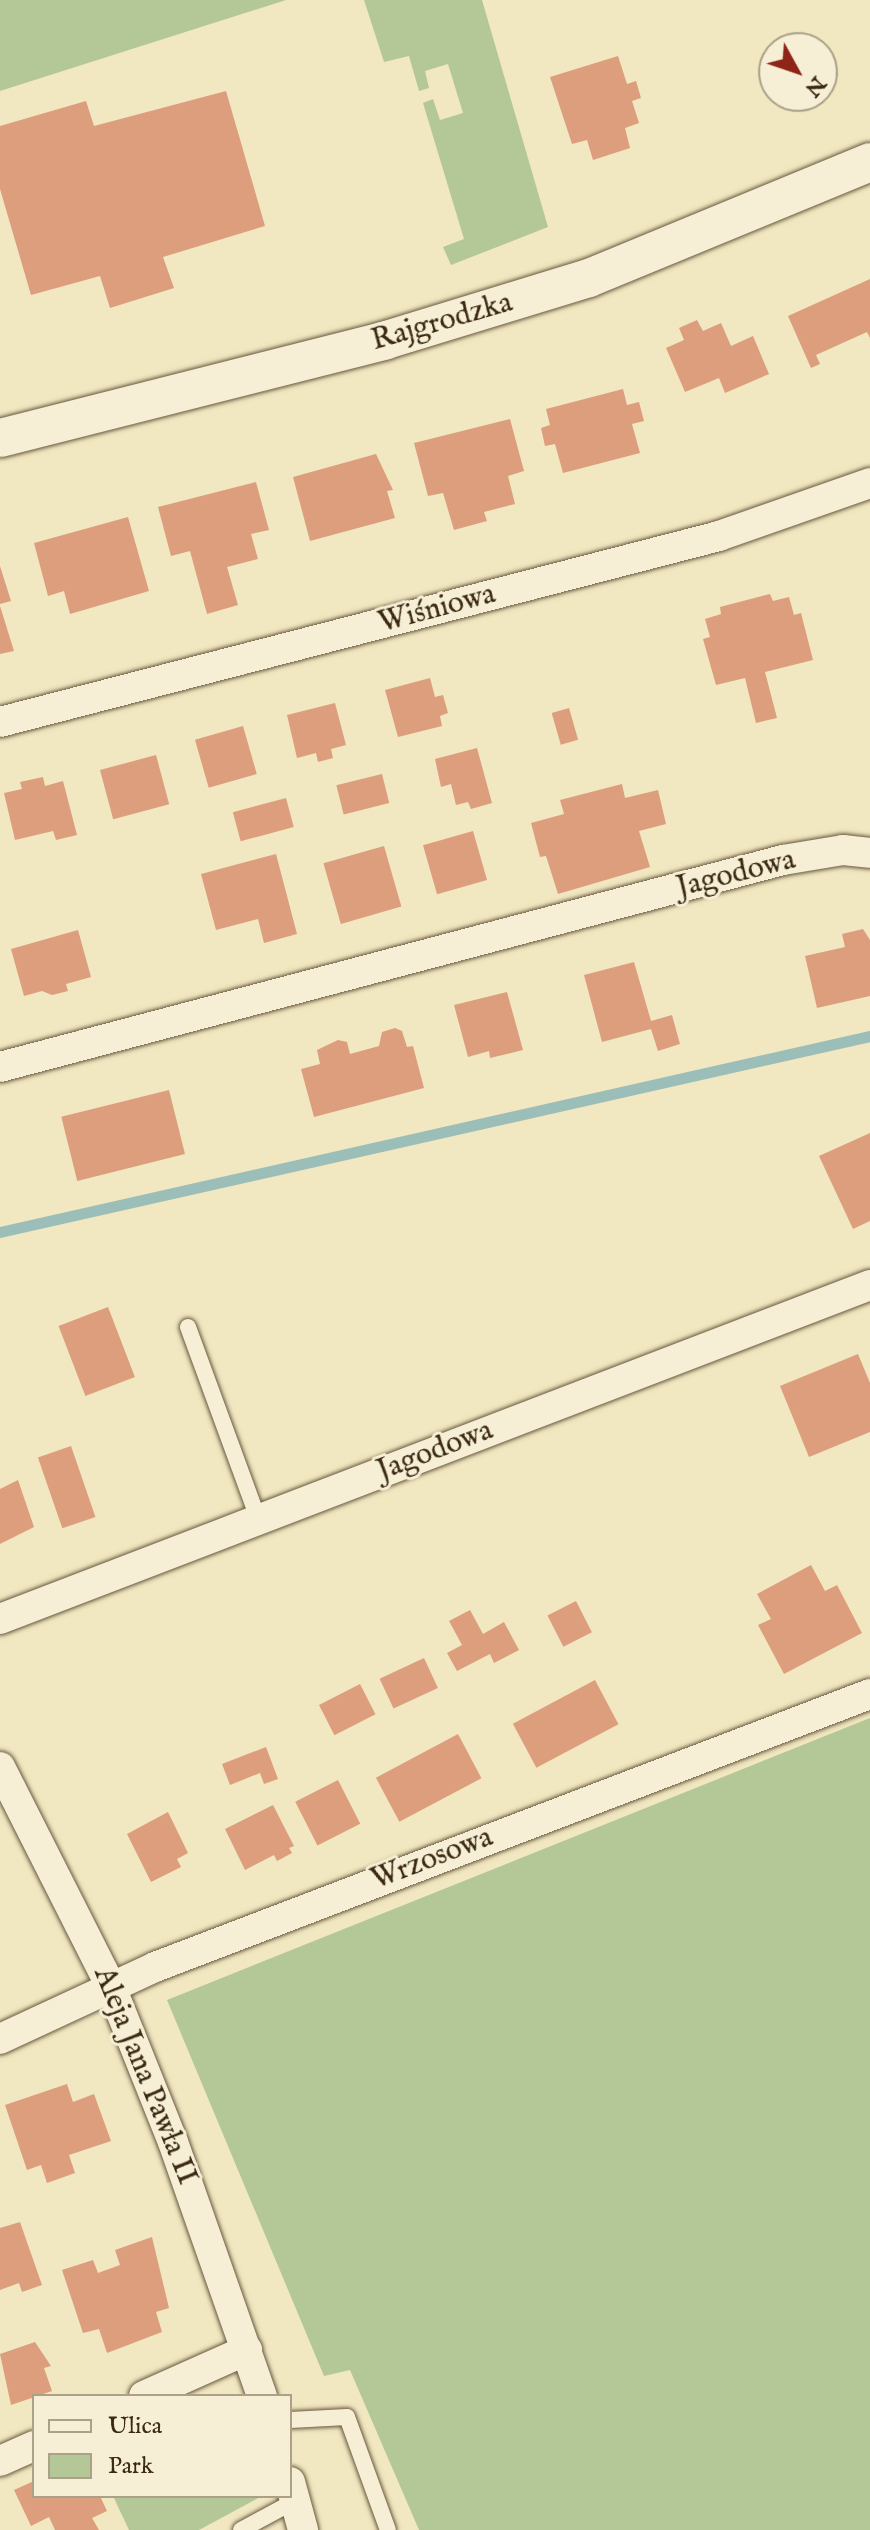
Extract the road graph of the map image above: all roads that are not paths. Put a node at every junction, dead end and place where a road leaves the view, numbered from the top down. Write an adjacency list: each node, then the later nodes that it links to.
1 (870, 162): 2 (street, Rajgrodzka)
2 (0, 438)
3 (870, 483): 4 (street, Wiśniowa)
4 (0, 722)
5 (870, 853): 6 (street, Jagodowa)
6 (0, 1067)
7 (870, 1285): 9 (street, Jagodowa)
8 (188, 1327): 9 (lane)
9 (258, 1518): 10 (street, Jagodowa)
10 (0, 1619)
11 (870, 1694): 13 (street, Wrzosowa)
12 (0, 1767): 13 (street, Aleja Jana Pawła II)
13 (111, 1987): 14 (street, Wrzosowa); 15 (street, Aleja Jana Pawła II)
14 (0, 2039)
15 (247, 2350): 16 (street); 17 (street, Aleja Jana Pawła II)
16 (148, 2394)
17 (261, 2394)
18 (292, 2420): 23 (lane)
19 (32, 2447): 20 (street)
20 (0, 2461)
21 (295, 2505): 22 (lane)
22 (241, 2530)
23 (388, 2530)

